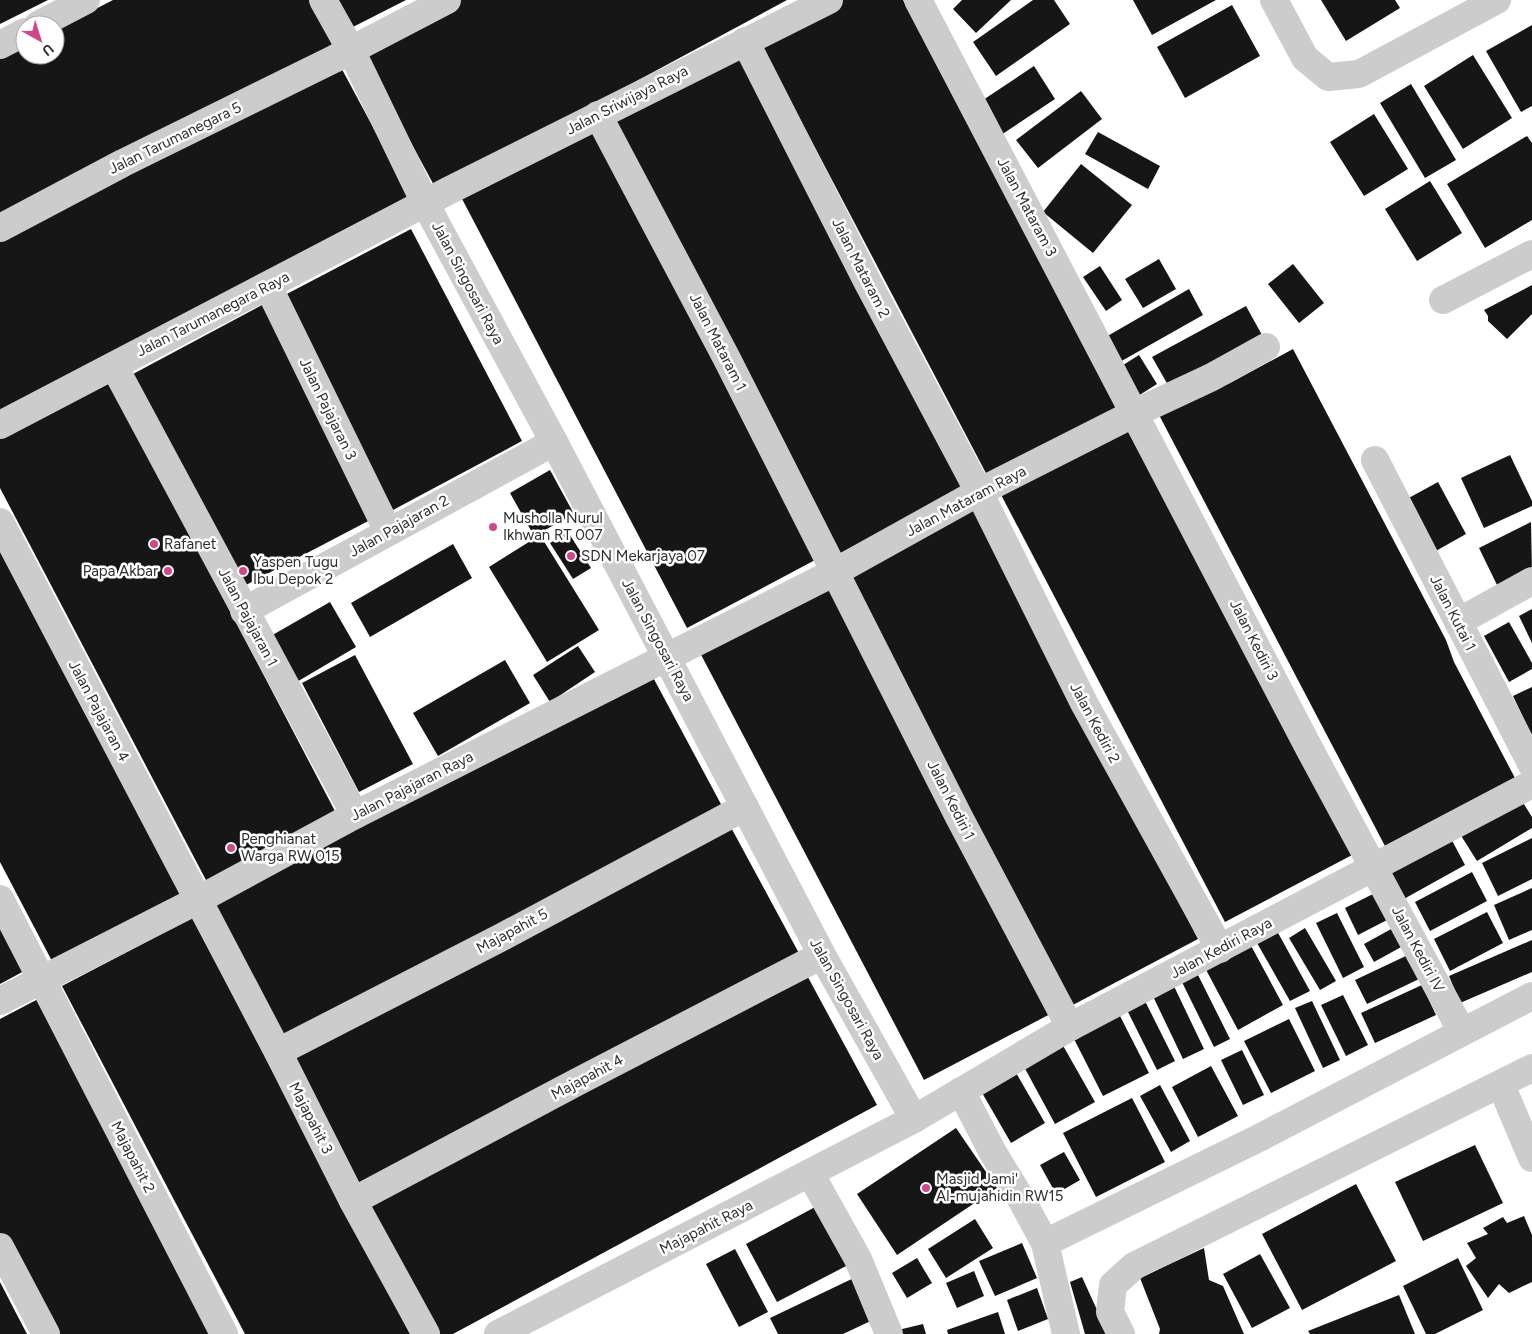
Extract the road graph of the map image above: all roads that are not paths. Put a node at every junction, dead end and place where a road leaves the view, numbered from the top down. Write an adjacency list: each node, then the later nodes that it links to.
1 (86, 0): 8 (street)
2 (323, 0): 12 (street, Jalan Singosari Raya)
3 (447, 0): 12 (street, Jalan Tarumanegara 5)
4 (830, 0): 10 (street, Jalan Sriwijaya Raya)
5 (918, 0): 21 (street, Jalan Mataram 3)
6 (1274, 0): 7 (street)
7 (1496, 0)
8 (57, 15)
9 (15, 37): 11 (street)
10 (745, 42): 13 (street, Jalan Sriwijaya Raya); 25 (street, Jalan Mataram 2)
11 (0, 45)
12 (351, 50): 14 (street, Jalan Singosari Raya); 15 (street, Jalan Tarumanegara 5)
13 (598, 115): 14 (street, Jalan Sriwijaya Raya); 28 (street, Jalan Mataram 1)
14 (425, 202): 17 (street, Jalan Tarumanegara Raya); 23 (street, Jalan Singosari Raya)
15 (0, 228)
16 (1532, 254): 18 (street)
17 (268, 286): 20 (street, Jalan Tarumanegara Raya); 27 (street, Jalan Pajajaran 3)
18 (1443, 300)
19 (1266, 347): 21 (street, Jalan Mataram Raya)
20 (114, 366): 22 (street, Jalan Tarumanegara Raya); 30 (street, Jalan Pajajaran 1)
21 (1135, 413): 25 (street, Jalan Mataram Raya); 37 (street, Jalan Kediri 3)
22 (0, 425)
23 (554, 442): 27 (street, Jalan Pajajaran 2); 32 (street, Jalan Singosari Raya)
24 (1375, 460): 31 (street, Jalan Kutai 1)
25 (979, 492): 28 (street, Jalan Mataram Raya); 40 (street, Jalan Kediri 2)
26 (0, 522): 39 (street, Jalan Pajajaran 4)
27 (388, 531): 30 (street, Jalan Pajajaran 2)
28 (834, 572): 32 (street, Jalan Mataram Raya); 45 (street, Jalan Kediri 1)
29 (1532, 581): 31 (street)
30 (244, 611): 36 (street, Jalan Pajajaran 1)
31 (1458, 622): 33 (street, Jalan Kutai 1)
32 (667, 657): 35 (street, Jalan Singosari Raya); 36 (street, Jalan Pajajaran Raya)
33 (1532, 765)
34 (1532, 784): 37 (street, Jalan Kediri Raya)
35 (745, 807): 41 (street, Jalan Singosari Raya); 47 (street, Majapahit 5)
36 (355, 815): 39 (street, Jalan Pajajaran Raya)
37 (1374, 866): 40 (street, Jalan Kediri Raya); 46 (street, Jalan Kediri IV)
38 (0, 899): 42 (street, Majapahit 2)
39 (198, 900): 42 (street, Jalan Pajajaran Raya); 47 (street, Majapahit 3)
40 (1220, 949): 45 (street, Jalan Kediri Raya)
41 (822, 955): 51 (street, Jalan Singosari Raya); 54 (street, Majapahit 4)
42 (42, 979): 44 (street, Jalan Pajajaran Raya); 58 (street, Majapahit 2)
43 (1532, 996): 46 (street)
44 (0, 1001)
45 (1070, 1028): 50 (street, Jalan Kediri Raya)
46 (1462, 1032): 55 (street)
47 (278, 1052): 54 (street, Majapahit 3)
48 (1532, 1068): 49 (street)
49 (1501, 1085): 52 (street); 63 (street)
50 (961, 1091): 51 (street, Jalan Kediri Raya); 55 (street)
51 (914, 1119): 53 (street, Majapahit Raya)
52 (1532, 1158)
53 (810, 1173): 60 (street, Majapahit Raya); 61 (street)
54 (353, 1201): 59 (street, Majapahit 3)
55 (1045, 1243): 62 (street)
56 (0, 1247): 57 (street)
57 (46, 1334)
58 (224, 1334)
59 (426, 1334)
60 (498, 1334)
61 (889, 1334)
62 (1066, 1334)
63 (1121, 1334)

